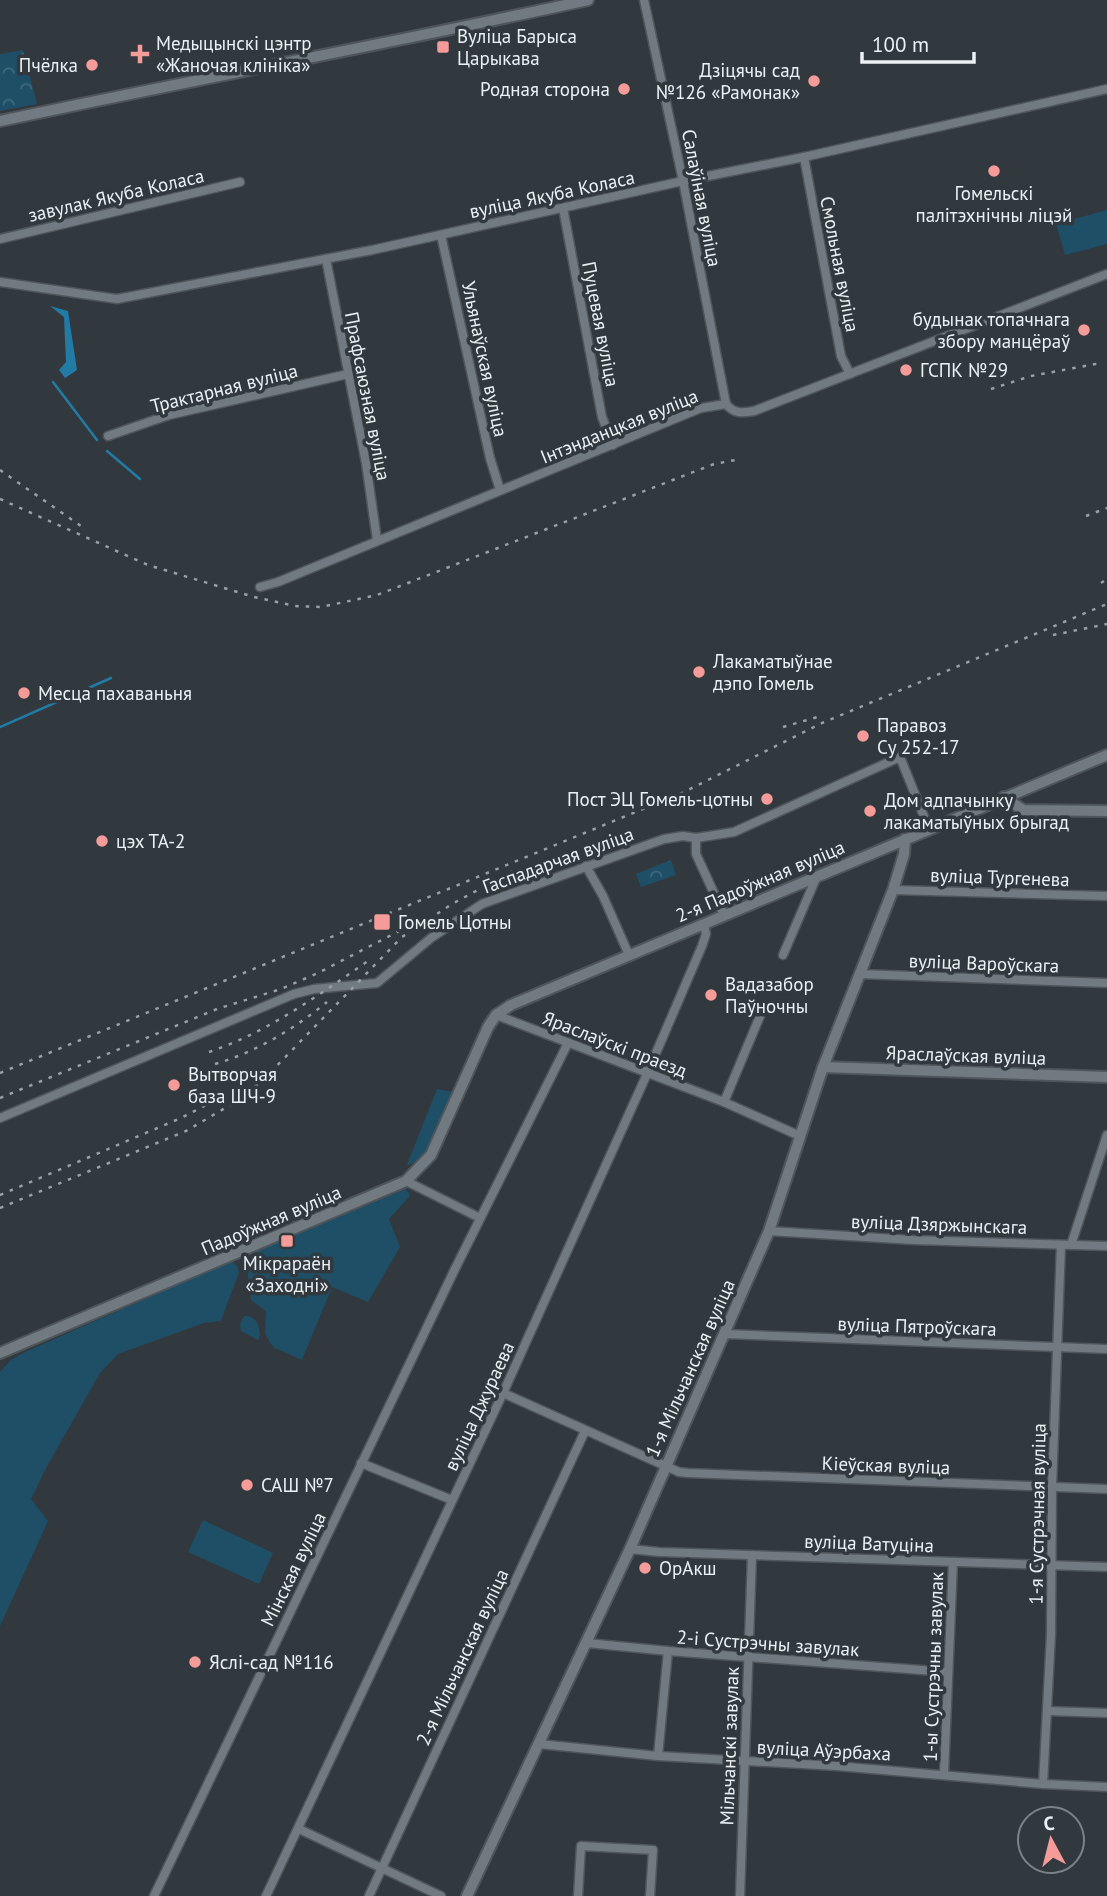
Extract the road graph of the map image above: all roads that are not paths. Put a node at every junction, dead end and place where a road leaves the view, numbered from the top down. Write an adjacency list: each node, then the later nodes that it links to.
1 (589, 0): 4 (main road)
2 (644, 0): 6 (street, Салаўіная вуліца)
3 (1107, 89): 5 (street, вуліца Якуба Коласа)
4 (0, 121)
5 (804, 157): 6 (street, вуліца Якуба Коласа); 15 (street, Смольная вуліца)
6 (683, 181): 8 (street, вуліца Якуба Коласа); 16 (street, Салаўіная вуліца)
7 (240, 182): 10 (street, завулак Якуба Коласа)
8 (563, 208): 9 (street, вуліца Якуба Коласа); 18 (street, Пуцевая вуліца)
9 (442, 235): 11 (street, вуліца Якуба Коласа); 19 (street, Ульянаўская вуліца)
10 (0, 239)
11 (326, 259): 13 (street, вуліца Якуба Коласа); 14 (street, Прафсаюзная вуліца)
12 (1107, 274): 15 (street, Інтэнданцкая вуліца)
13 (0, 282)
14 (348, 374): 17 (street, Трактарная вуліца); 20 (street, Прафсаюзная вуліца)
15 (850, 374): 16 (street, Інтэнданцкая вуліца)
16 (726, 404): 18 (street, Інтэнданцкая вуліца)
17 (108, 436)
18 (613, 445): 19 (street, Інтэнданцкая вуліца)
19 (500, 490): 20 (street, Інтэнданцкая вуліца)
20 (377, 540): 21 (street, Інтэнданцкая вуліца)
21 (260, 587)
22 (1107, 755): 23 (main road, 2-я Падоўжная вуліца)
23 (1004, 797): 24 (main road); 25 (main road, 2-я Падоўжная вуліца)
24 (1107, 811)
25 (929, 829): 26 (street, Гаспадарчая вуліца); 27 (main road, 2-я Падоўжная вуліца)
26 (695, 838): 28 (street, Гаспадарчая вуліца); 32 (street)
27 (905, 839): 29 (main road, 2-я Падоўжная вуліца); 30 (main road, 1-я Мільчанская вуліца)
28 (586, 866): 34 (street); 45 (street, Гаспадарчая вуліца)
29 (817, 876): 32 (main road, 2-я Падоўжная вуліца); 35 (street)
30 (893, 890): 31 (street, вуліца Тургенева); 36 (main road, 1-я Мільчанская вуліца)
31 (1107, 896)
32 (724, 915): 33 (main road, 2-я Падоўжная вуліца)
33 (704, 924): 34 (main road, 2-я Падоўжная вуліца); 42 (street, вуліца Джураева)
34 (629, 955): 39 (main road, 2-я Падоўжная вуліца)
35 (783, 955)
36 (859, 974): 37 (street, вуліца Вароўскага); 41 (main road, 1-я Мільчанская вуліца)
37 (1107, 983)
38 (763, 1009): 44 (street)
39 (496, 1015): 40 (street, Яраслаўскі праезд); 48 (main road, Падоўжная вуліца)
40 (568, 1043): 42 (street, Яраслаўскі праезд); 49 (street, Мінская вуліца)
41 (823, 1067): 43 (main road, Яраслаўская вуліца); 47 (main road, 1-я Мільчанская вуліца)
42 (647, 1074): 44 (street, Яраслаўскі праезд); 58 (street, вуліца Джураева)
43 (1107, 1077)
44 (724, 1102): 47 (street, Яраслаўскі праезд)
45 (0, 1118)
46 (1107, 1135): 52 (street)
47 (800, 1136): 50 (main road, 1-я Мільчанская вуліца)
48 (406, 1181): 49 (street); 57 (main road, Падоўжная вуліца)
49 (480, 1218): 60 (street, Мінская вуліца)
50 (769, 1231): 51 (street, вуліца Дзяржынскага); 54 (main road, 1-я Мільчанская вуліца)
51 (1061, 1245): 52 (street, вуліца Дзяржынскага); 55 (street, 1-я Сустрэчная вуліца)
52 (1071, 1245): 53 (street, вуліца Дзяржынскага)
53 (1107, 1246)
54 (726, 1334): 55 (street, вуліца Пятроўскага); 61 (main road, 1-я Мільчанская вуліца)
55 (1058, 1348): 56 (street, вуліца Пятроўскага); 62 (street, 1-я Сустрэчная вуліца)
56 (1107, 1349)
57 (0, 1353)
58 (503, 1393): 59 (street, Кіеўская вуліца); 64 (street, вуліца Джураева)
59 (585, 1431): 61 (street, Кіеўская вуліца); 83 (street, 2-я Мільчанская вуліца)
60 (361, 1464): 64 (street); 84 (street, Мінская вуліца)
61 (665, 1465): 62 (street, Кіеўская вуліца); 65 (main road, 1-я Мільчанская вуліца)
62 (1052, 1487): 63 (street, Кіеўская вуліца); 68 (street, 1-я Сустрэчная вуліца)
63 (1107, 1489)
64 (452, 1500): 82 (street, вуліца Джураева)
65 (630, 1549): 66 (street, вуліца Ватуціна); 70 (main road, 1-я Мільчанская вуліца)
66 (752, 1555): 67 (street, вуліца Ватуціна); 72 (street, Мільчанскі завулак)
67 (953, 1562): 68 (street, вуліца Ватуціна); 73 (street, 1-ы Сустрэчны завулак)
68 (1051, 1566): 69 (street, вуліца Ватуціна); 74 (street, 1-я Сустрэчная вуліца)
69 (1107, 1567)
70 (587, 1643): 71 (street, 2-і Сустрэчны завулак); 76 (main road, 1-я Мільчанская вуліца)
71 (668, 1651): 72 (street, 2-і Сустрэчны завулак); 77 (street)
72 (748, 1656): 73 (street, 2-і Сустрэчны завулак); 78 (street, Мільчанскі завулак)
73 (948, 1672): 79 (street, 1-ы Сустрэчны завулак)
74 (1048, 1711): 75 (street); 80 (street, 1-я Сустрэчная вуліца)
75 (1107, 1713)
76 (540, 1744): 77 (street, вуліца Аўэрбаха); 88 (main road, 1-я Мільчанская вуліца)
77 (658, 1756): 78 (street, вуліца Аўэрбаха)
78 (743, 1761): 79 (street, вуліца Аўэрбаха); 91 (street, Мільчанскі завулак)
79 (944, 1774): 80 (street, вуліца Аўэрбаха)
80 (1043, 1784): 81 (street, вуліца Аўэрбаха)
81 (1107, 1787)
82 (299, 1829): 83 (street); 85 (street, вуліца Джураева)
83 (382, 1868): 86 (street, 2-я Мільчанская вуліца); 87 (street)
84 (154, 1896)
85 (266, 1896)
86 (369, 1896)
87 (441, 1896)
88 (467, 1896)
89 (578, 1896): 90 (street)
90 (650, 1896)
91 (740, 1896)

